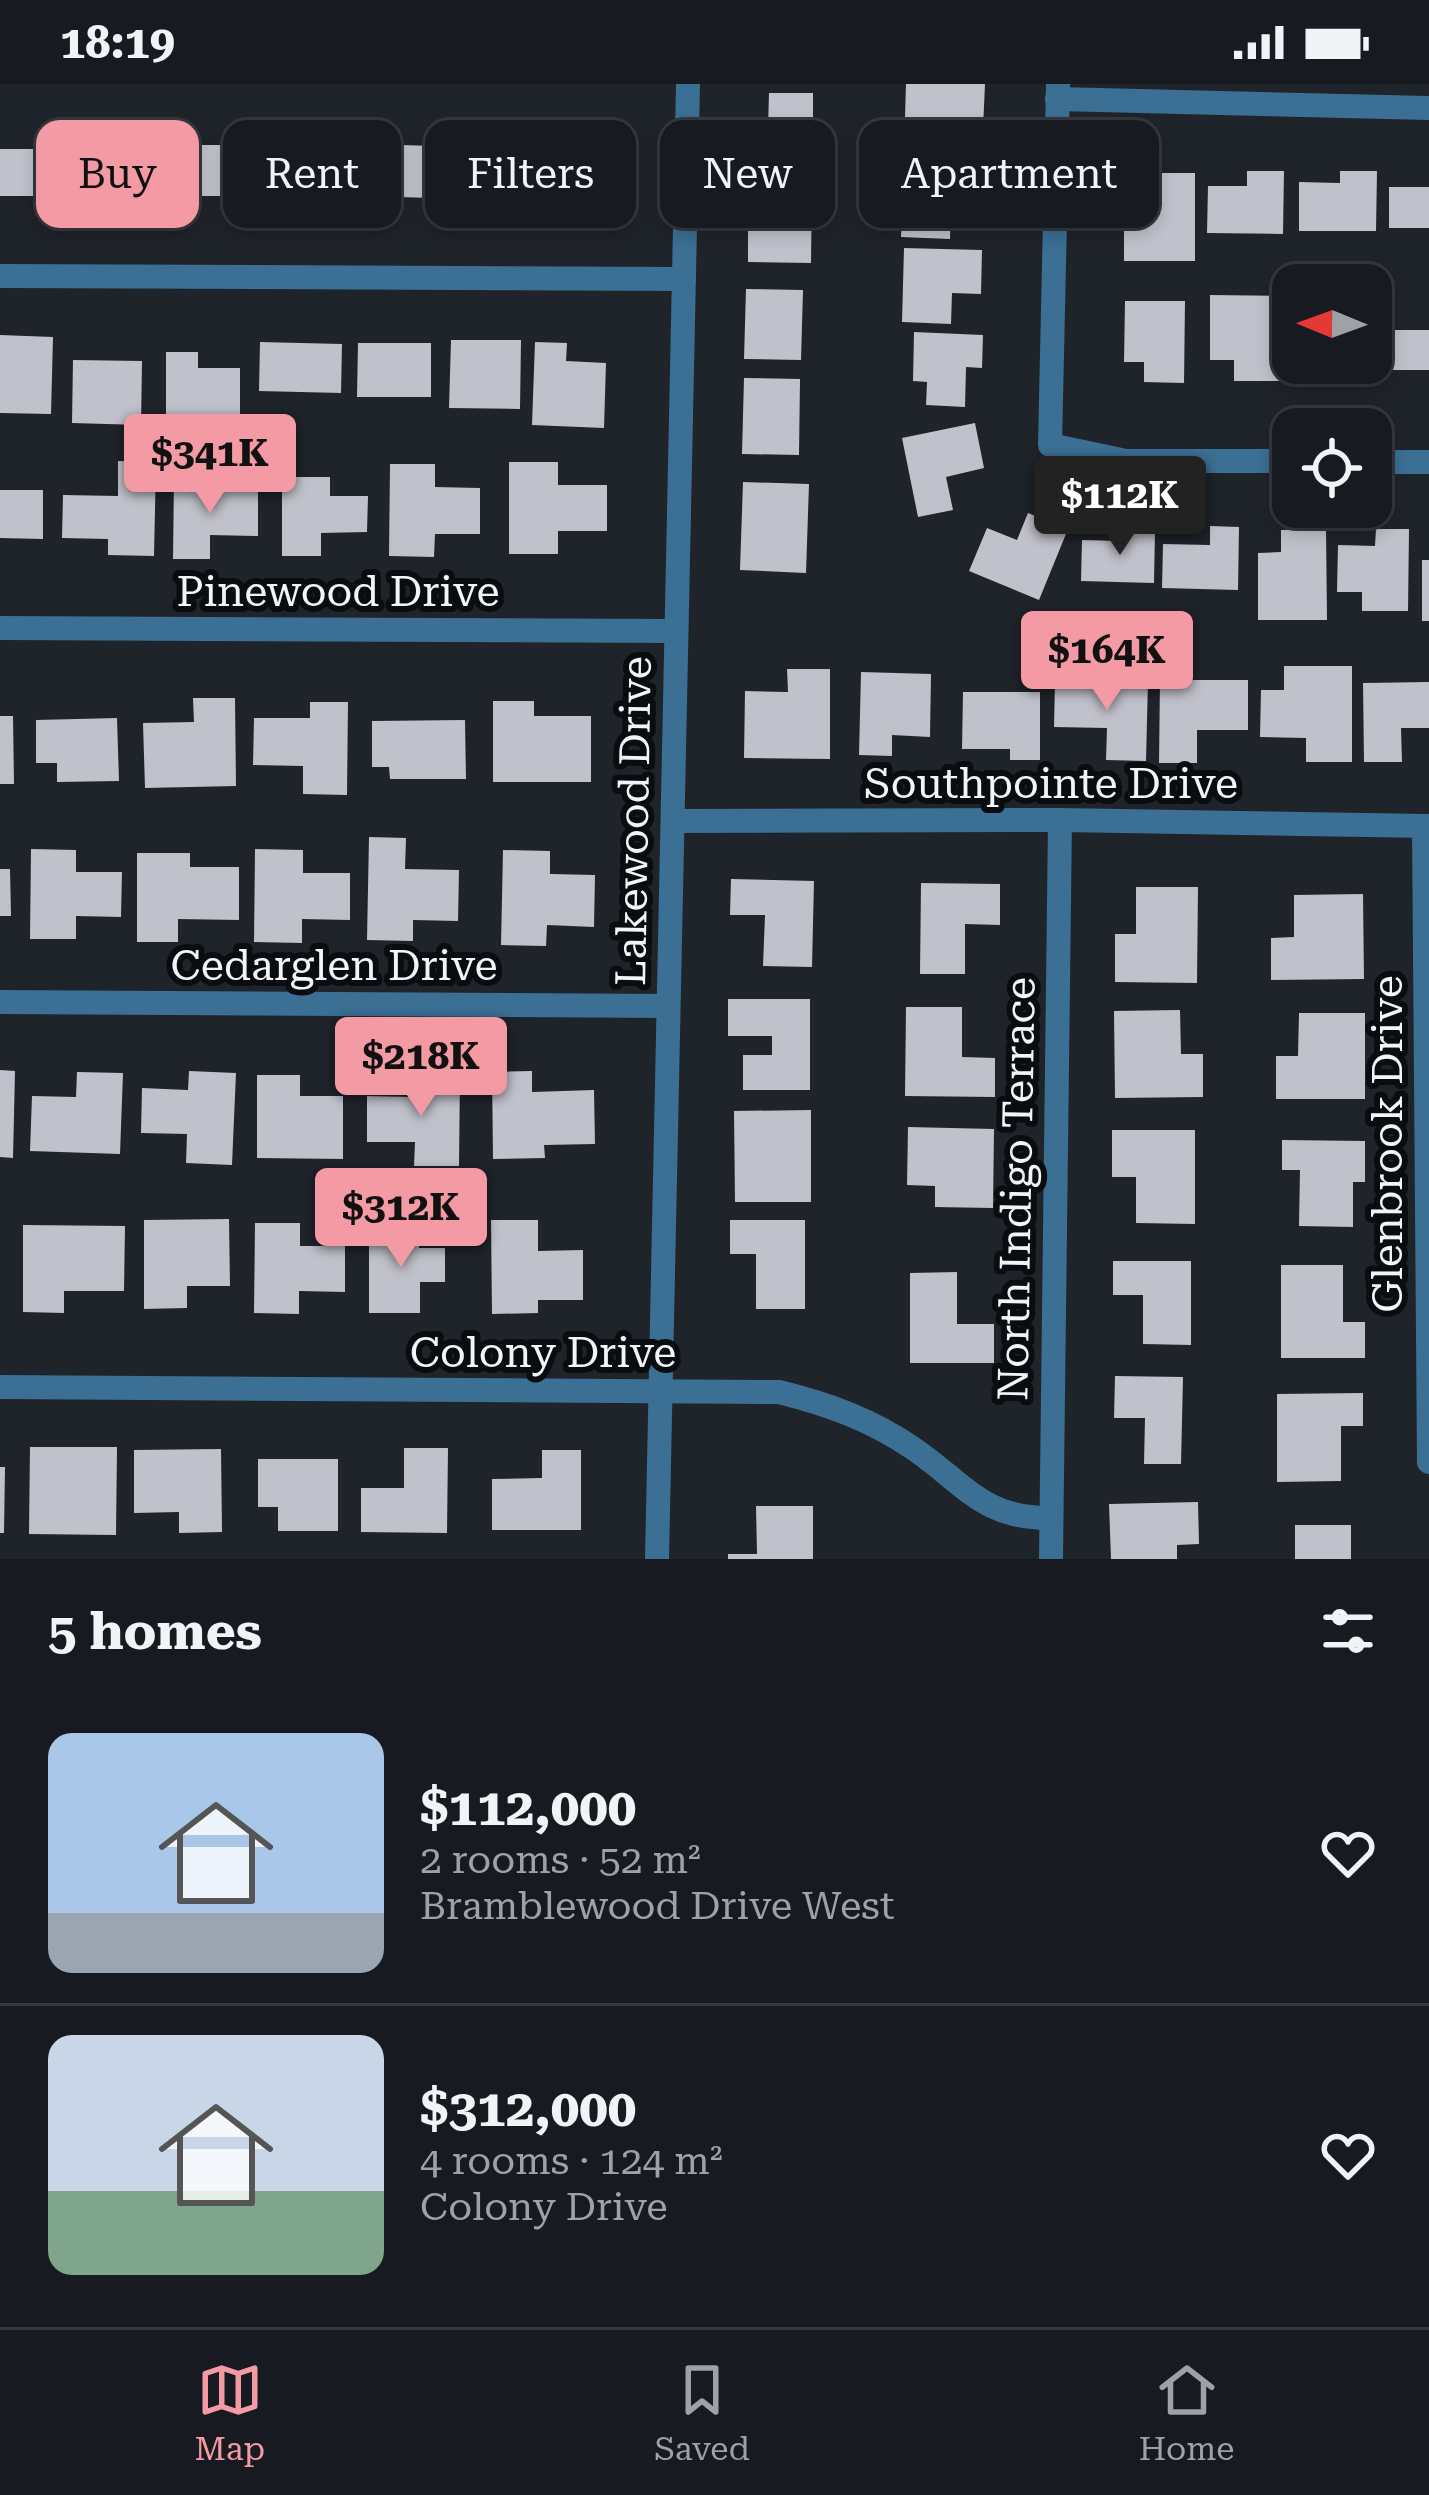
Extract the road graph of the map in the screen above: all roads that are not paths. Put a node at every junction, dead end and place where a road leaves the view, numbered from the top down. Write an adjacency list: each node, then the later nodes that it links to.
1 (688, 84): 5 (street, Lakewood Drive)
2 (1057, 92): 3 (street); 6 (street)
3 (1429, 108)
4 (0, 276): 5 (street)
5 (684, 279): 10 (street, Lakewood Drive)
6 (1272, 461)
7 (1392, 462): 8 (street)
8 (1429, 462)
9 (0, 628): 10 (street, Pinewood Drive)
10 (676, 631): 12 (street, Lakewood Drive)
11 (1060, 820): 12 (street, Southpointe Drive); 13 (street, Southpointe Drive); 19 (street, North Indigo Terrace)
12 (673, 821): 15 (street, Lakewood Drive)
13 (1426, 826): 18 (street, Glenbrook Drive)
14 (0, 1002): 15 (street, Cedarglen Drive)
15 (668, 1006): 17 (street, Lakewood Drive)
16 (0, 1387): 17 (street, Colony Drive)
17 (661, 1393): 19 (street, Colony Drive); 20 (street, Lakewood Drive)
18 (1429, 1462)
19 (1051, 1518): 21 (street, North Indigo Terrace)
20 (657, 1559)
21 (1051, 1559)

